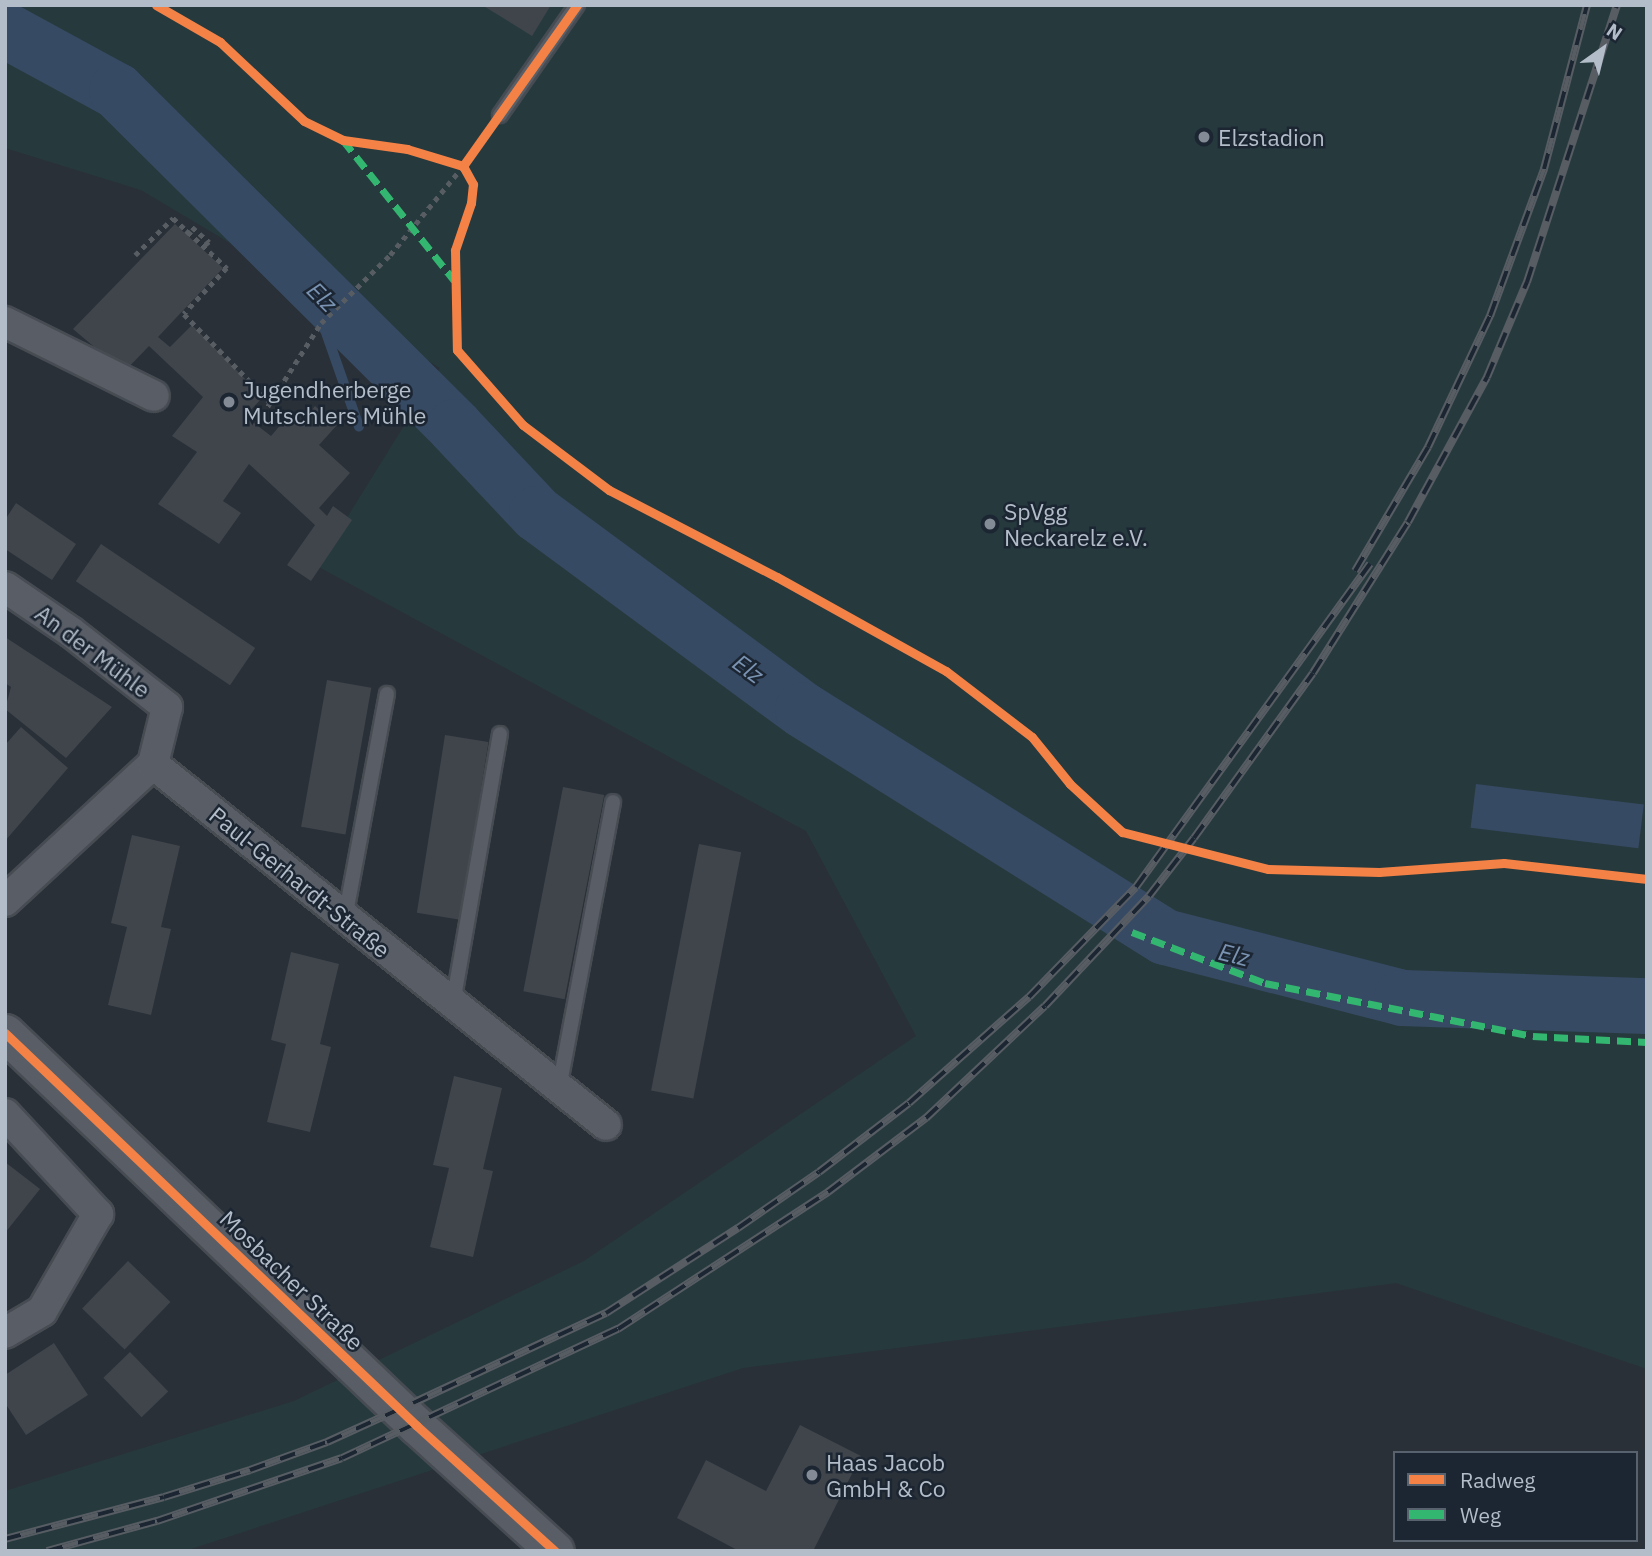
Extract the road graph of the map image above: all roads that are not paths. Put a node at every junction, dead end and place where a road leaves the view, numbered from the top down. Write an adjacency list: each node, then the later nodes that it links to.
1 (577, 5): 2 (lane)
2 (500, 115)
3 (5, 321): 4 (street)
4 (153, 396)
5 (5, 587): 8 (street, An der Mühle)
6 (387, 694): 11 (lane)
7 (500, 734): 12 (lane)
8 (153, 764): 10 (street); 11 (street, Paul-Gerhardt-Straße)
9 (613, 802): 14 (lane)
10 (5, 901)
11 (345, 919): 12 (street, Paul-Gerhardt-Straße)
12 (453, 1003): 14 (street, Paul-Gerhardt-Straße)
13 (5, 1033): 18 (street, Mosbacher Straße)
14 (559, 1088): 16 (street, Paul-Gerhardt-Straße)
15 (5, 1114): 17 (street)
16 (606, 1125)
17 (5, 1333)
18 (555, 1551)

